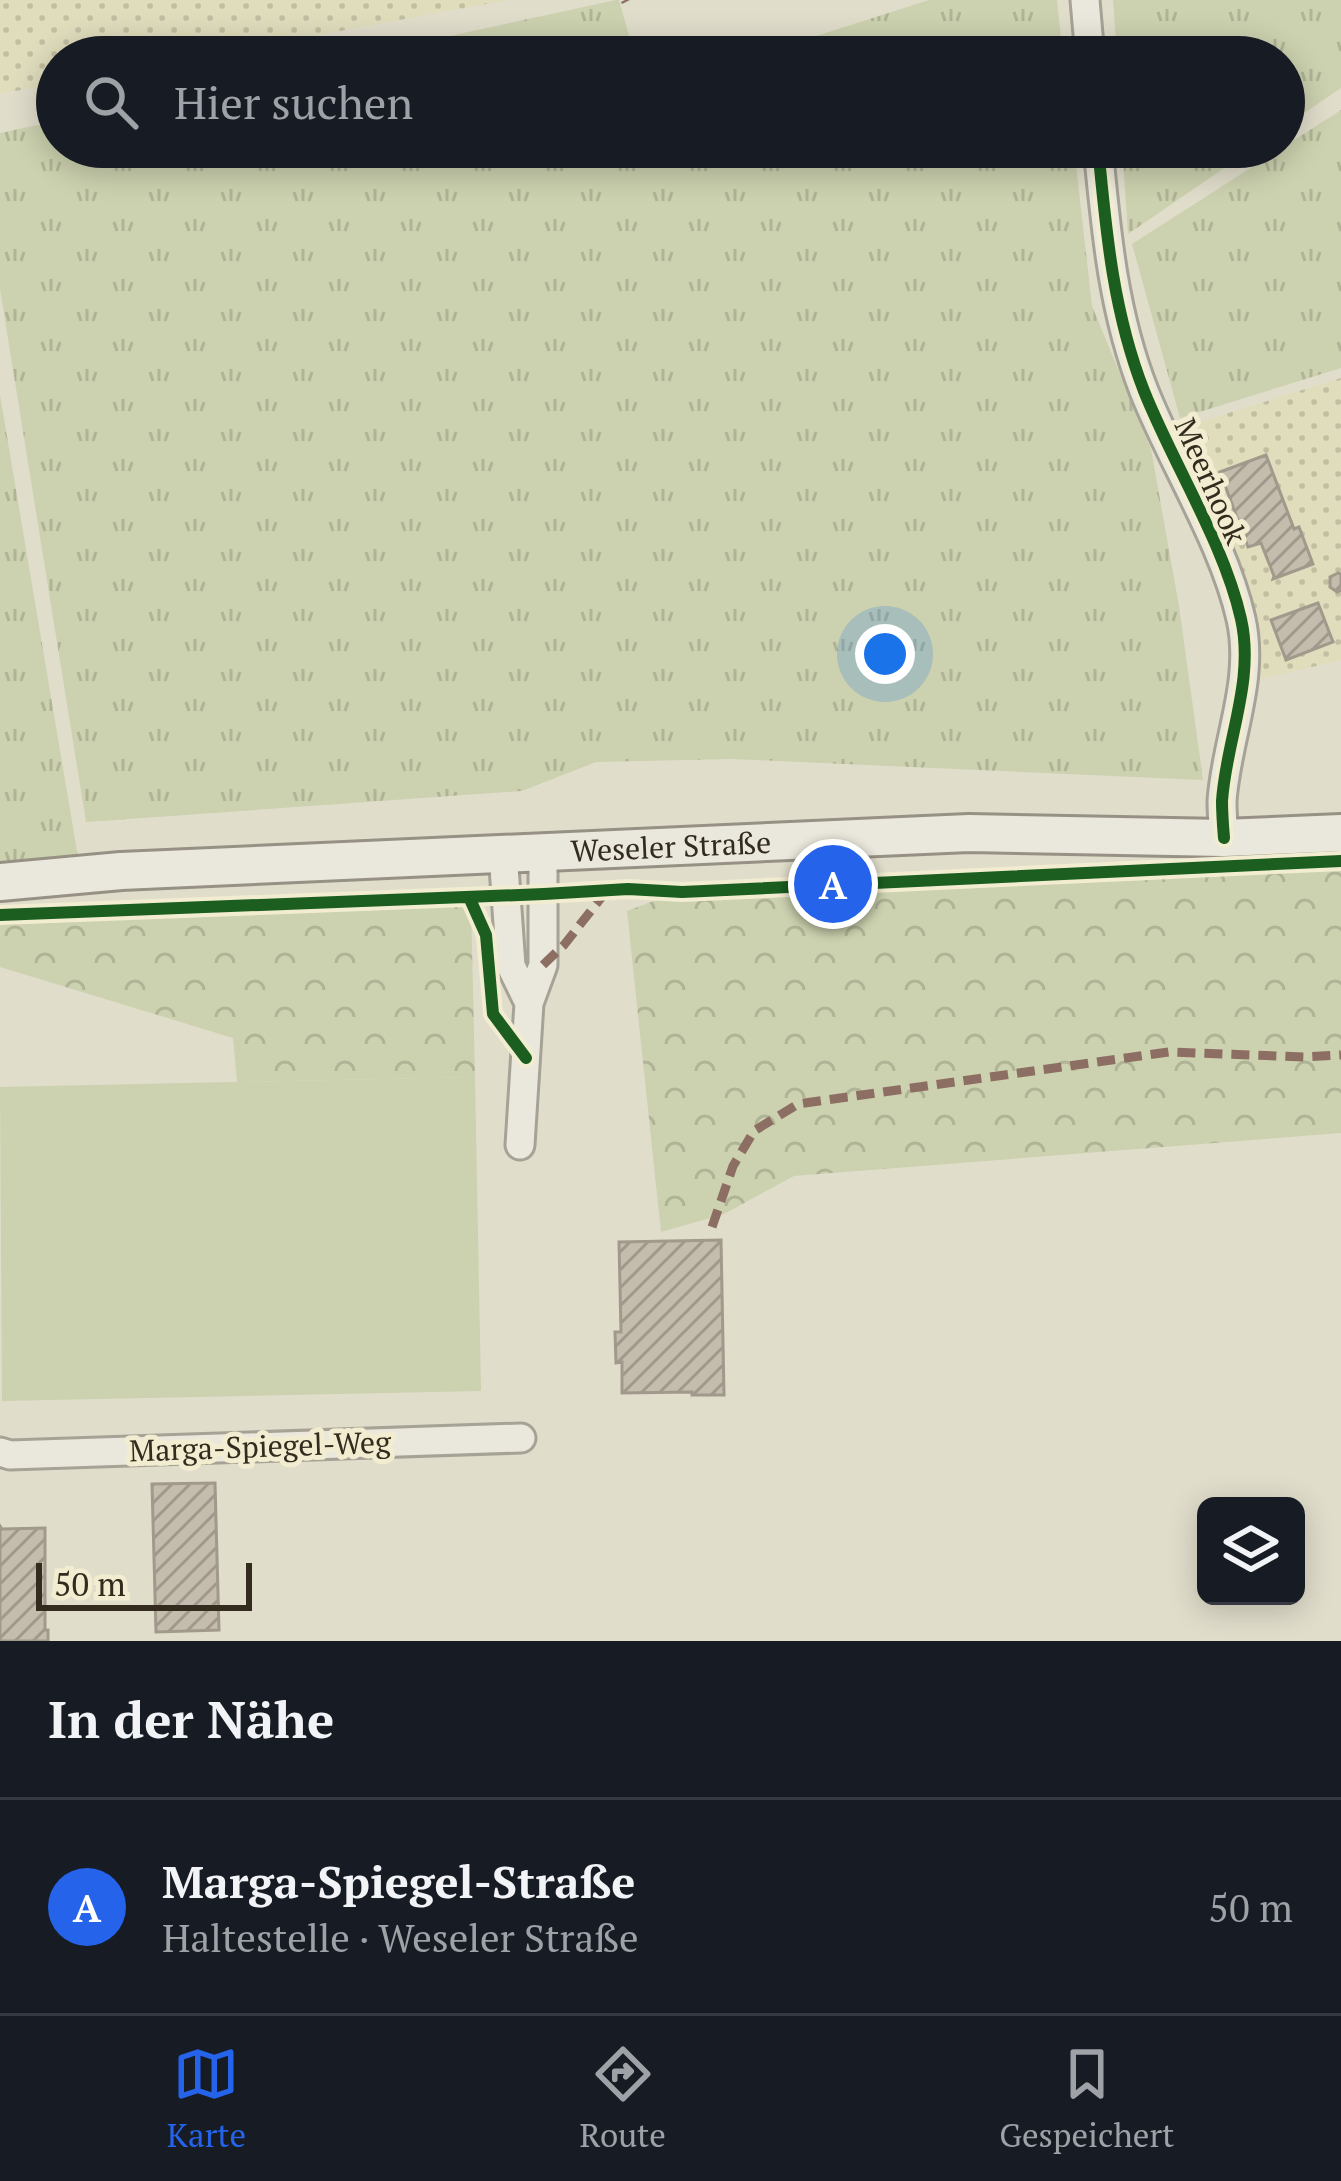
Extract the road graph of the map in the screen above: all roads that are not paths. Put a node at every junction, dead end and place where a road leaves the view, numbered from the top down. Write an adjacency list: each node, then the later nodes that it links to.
1 (1085, 0): 2 (street)
2 (1088, 36)
3 (1100, 168): 5 (street, Meerhook)
4 (1341, 833): 5 (main road, Weseler Straße)
5 (1224, 838): 6 (main road, Weseler Straße)
6 (543, 851): 7 (main road, Weseler Straße); 9 (street)
7 (503, 853): 8 (main road, Weseler Straße); 9 (street)
8 (0, 882)
9 (529, 1003): 10 (street)
10 (520, 1145)
11 (521, 1438): 12 (street, Marga-Spiegel-Weg)
12 (0, 1452)

